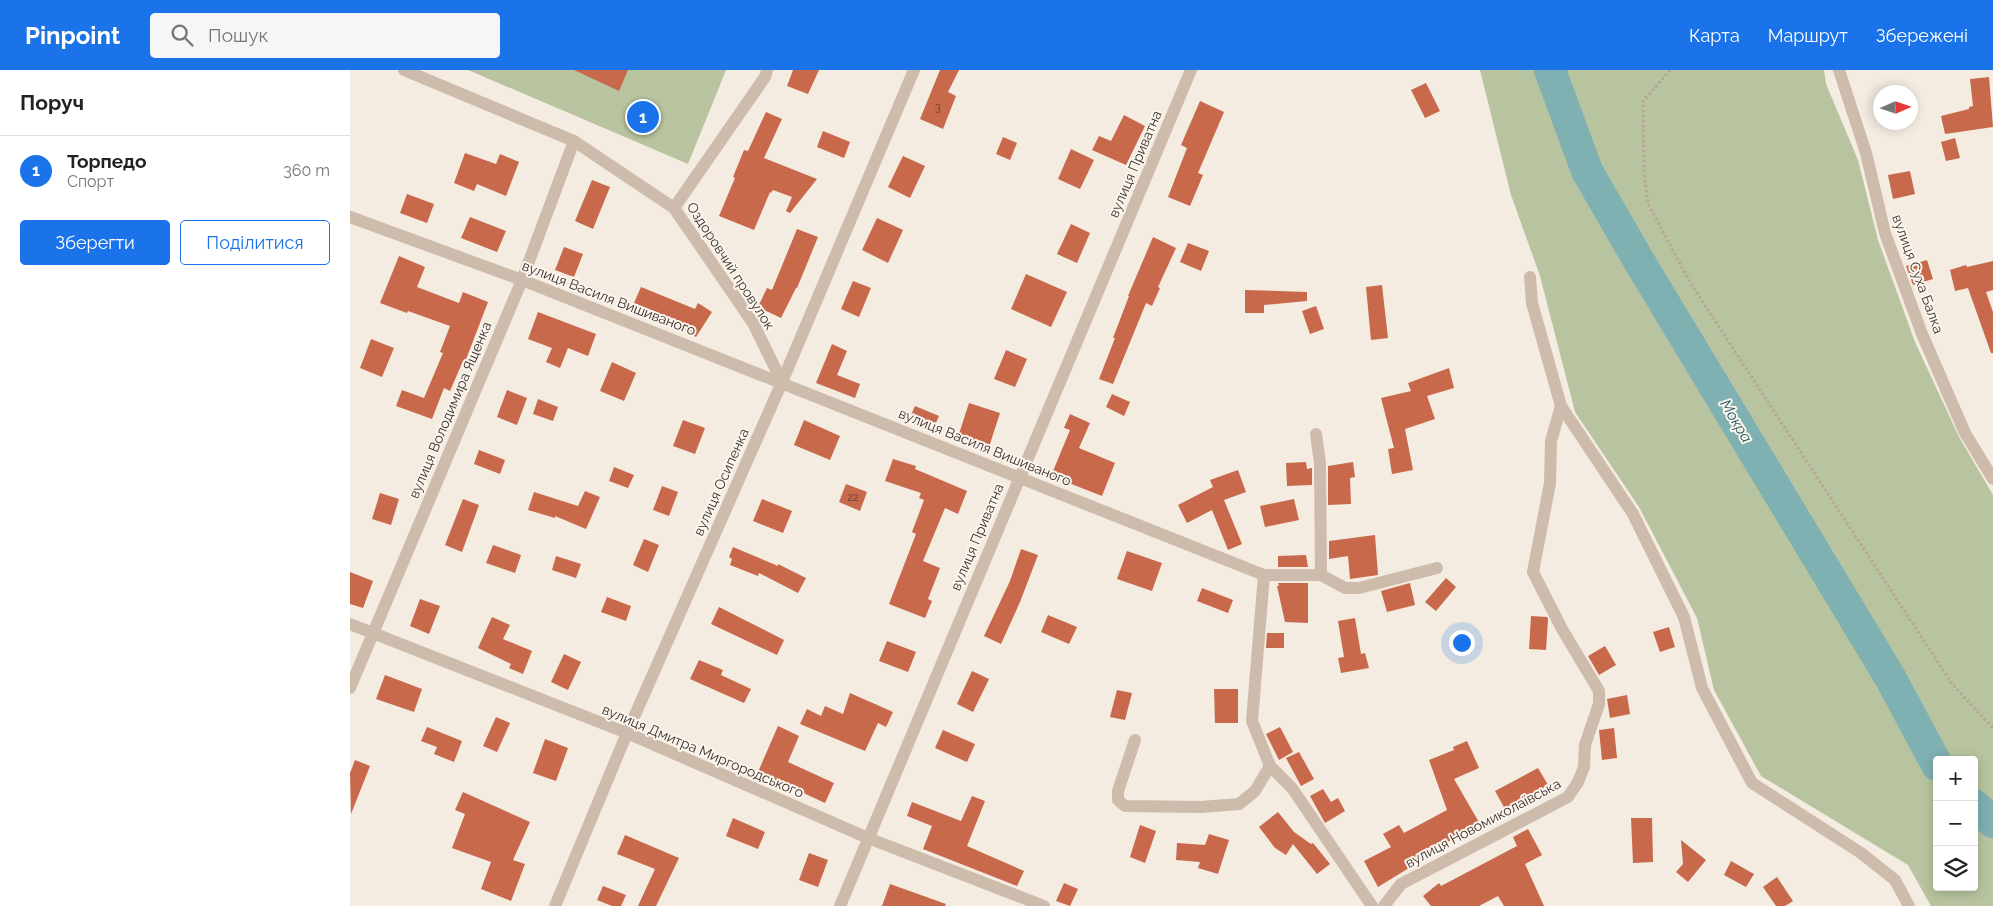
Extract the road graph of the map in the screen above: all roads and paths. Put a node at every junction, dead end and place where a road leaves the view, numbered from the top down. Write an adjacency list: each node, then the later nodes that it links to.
1 (404, 70): 7 (street)
2 (768, 70): 8 (street, Оздоровчий провулок)
3 (914, 70): 12 (street, вулиця Осипенка)
4 (1191, 70): 15 (street, вулиця Приватна)
5 (1670, 70): 23 (path)
6 (1839, 70): 16 (street, вулиця Суха Балка)
7 (574, 141): 8 (street); 11 (street, вулиця Володимира Ященка)
8 (674, 208): 12 (street, Оздоровчий провулок)
9 (350, 218): 11 (street, вулиця Василя Вишиваного)
10 (1530, 277): 13 (street)
11 (522, 280): 12 (street, вулиця Василя Вишиваного); 21 (street, вулиця Володимира Ященка)
12 (782, 382): 15 (street, вулиця Василя Вишиваного); 24 (street, вулиця Осипенка)
13 (1562, 406): 32 (street, вулиця Новомиколаївська); 33 (street)
14 (1316, 434): 19 (street)
15 (1019, 476): 18 (street, вулиця Василя Вишиваного); 27 (street, вулиця Приватна)
16 (1993, 479)
17 (1437, 568): 19 (street)
18 (1264, 575): 19 (street); 26 (street)
19 (1321, 575)
20 (350, 624): 21 (street, вулиця Дмитра Миргородського)
21 (372, 633): 22 (street, вулиця Володимира Ященка); 24 (street, вулиця Дмитра Миргородського)
22 (350, 688)
23 (1993, 728)
24 (627, 733): 27 (street, вулиця Дмитра Миргородського); 28 (street, вулиця Осипенка)
25 (1135, 740): 26 (street)
26 (1270, 766): 31 (street)
27 (868, 838): 29 (street, вулиця Приватна); 30 (street, вулиця Дмитра Миргородського)
28 (554, 906)
29 (840, 906)
30 (1044, 906)
31 (1372, 906)
32 (1384, 906)
33 (1909, 906)

